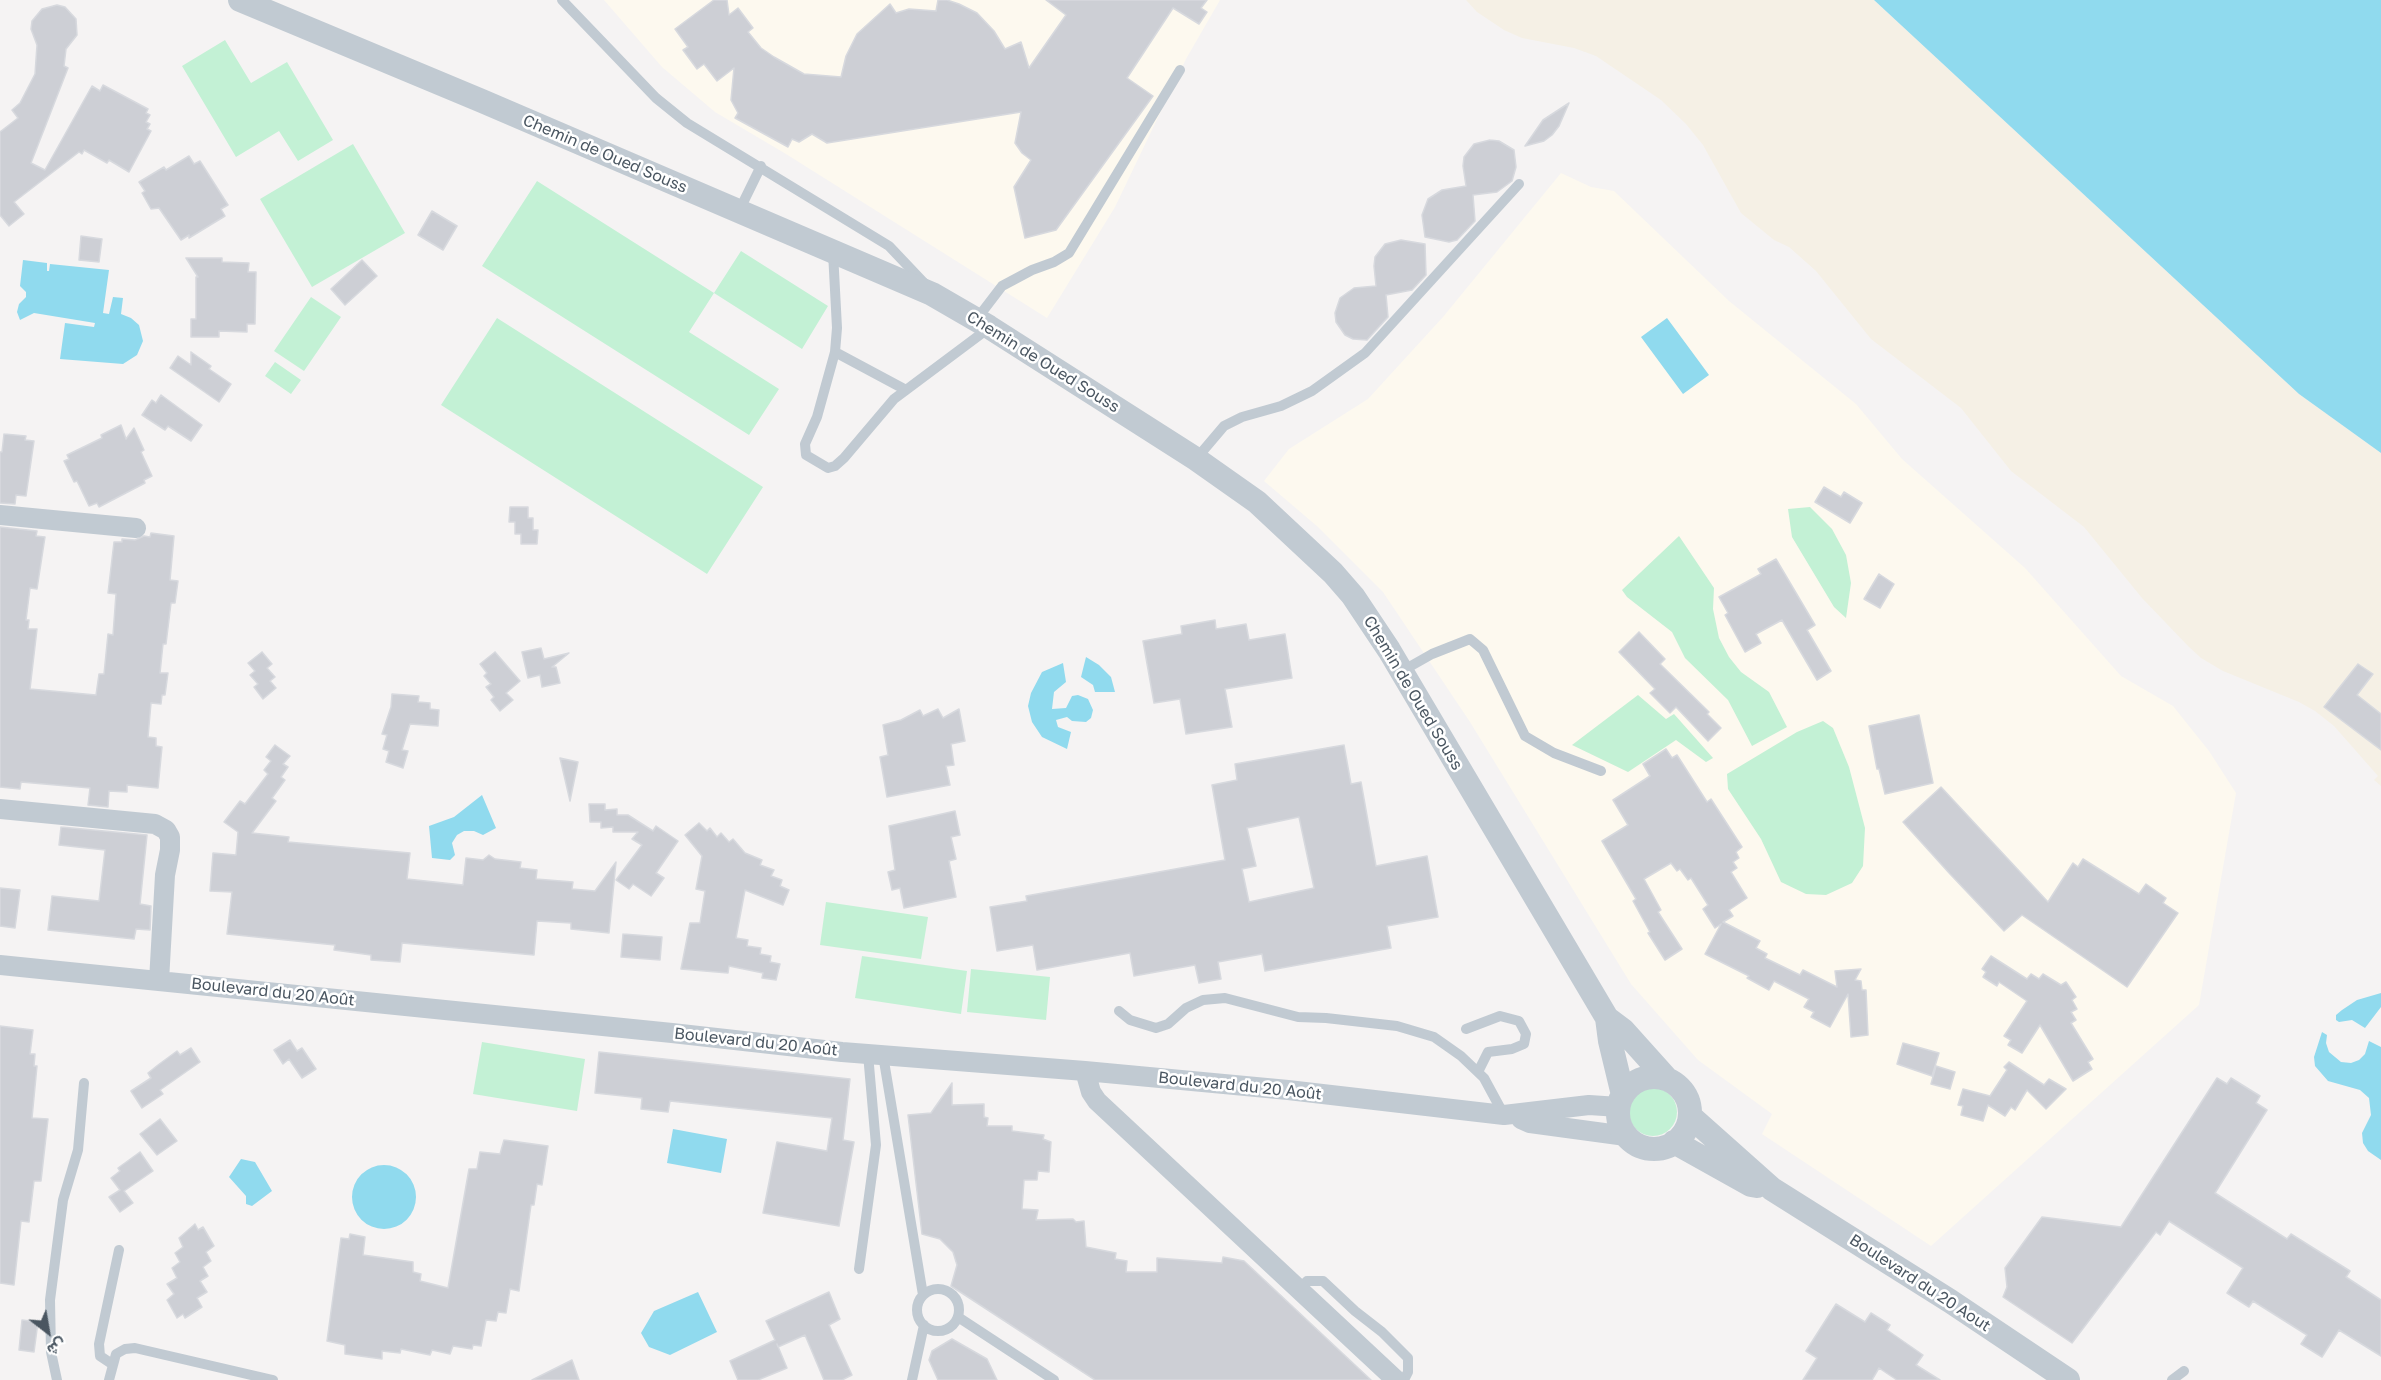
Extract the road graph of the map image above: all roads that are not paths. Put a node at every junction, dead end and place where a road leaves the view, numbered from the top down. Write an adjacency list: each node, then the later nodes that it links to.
1 (240, 0): 6 (street, Chemin de Oued Souss)
2 (562, 0): 4 (lane)
3 (1180, 70): 9 (lane)
4 (761, 166): 6 (lane); 8 (lane)
5 (1519, 184): 12 (lane)
6 (739, 210): 7 (street, Chemin de Oued Souss)
7 (833, 252): 8 (street, Chemin de Oued Souss); 10 (lane)
8 (932, 294): 9 (street, Chemin de Oued Souss)
9 (983, 324): 11 (lane); 12 (street, Chemin de Oued Souss)
10 (835, 352): 11 (lane); 11 (lane)
11 (906, 390)
12 (1196, 459): 15 (street, Chemin de Oued Souss)
13 (0, 514): 14 (street)
14 (136, 528)
15 (1402, 671): 16 (lane); 21 (street, Chemin de Oued Souss)
16 (1601, 771)
17 (0, 809): 19 (street)
18 (0, 965): 19 (street, Boulevard du 20 Août)
19 (159, 981): 23 (street, Boulevard du 20 Août)
20 (1119, 1011): 25 (lane)
21 (1607, 1018): 26 (street, Chemin de Oued Souss); 28 (street, Chemin de Oued Souss)
22 (1466, 1029): 25 (lane)
23 (876, 1055): 24 (street, Boulevard du 20 Août); 35 (lane); 37 (lane)
24 (1085, 1071): 29 (street, Boulevard du 20 Août); 36 (street)
25 (1478, 1072): 29 (lane)
26 (1667, 1079): 28 (street); 30 (street)
27 (84, 1083): 42 (lane)
28 (1621, 1101): 29 (street, Boulevard du 20 Août); 31 (street)
29 (1508, 1115): 31 (street, Boulevard du 20 Août)
30 (1690, 1116): 32 (street); 33 (street)
31 (1626, 1136): 32 (street)
32 (1674, 1142): 33 (street)
33 (1772, 1189): 49 (street, Boulevard du 20 Aout)
34 (119, 1250): 40 (lane)
35 (859, 1269)
36 (1299, 1289): 47 (street); 48 (lane)
37 (923, 1295): 38 (lane); 39 (lane)
38 (958, 1317): 39 (lane); 46 (lane)
39 (924, 1325): 45 (lane)
40 (112, 1364): 43 (lane); 44 (lane)
41 (2184, 1371): 50 (lane)
42 (57, 1380)
43 (108, 1380)
44 (273, 1380)
45 (912, 1380)
46 (1054, 1380)
47 (1396, 1380)
48 (1404, 1380)
49 (2068, 1380)
50 (2172, 1380)

